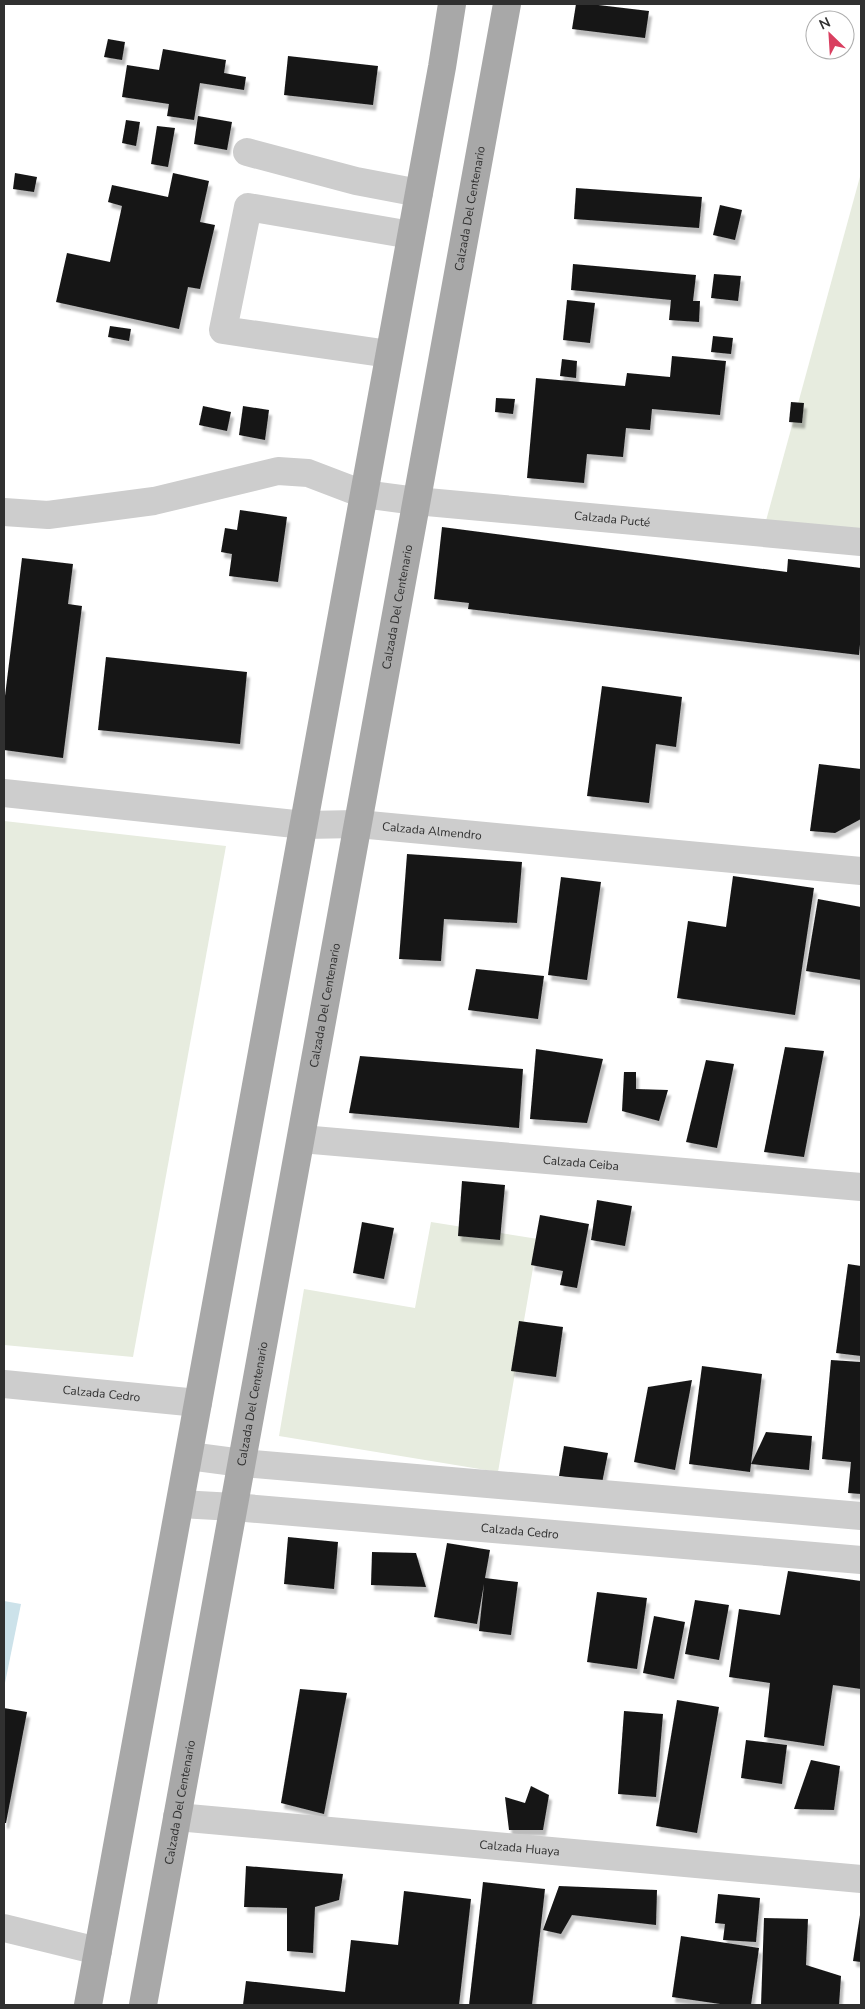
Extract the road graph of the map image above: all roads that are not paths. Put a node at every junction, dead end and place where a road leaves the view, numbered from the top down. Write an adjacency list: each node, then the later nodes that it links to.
1 (452, 4): 4 (main road)
2 (507, 4): 8 (main road, Calzada Del Centenario)
3 (247, 152): 4 (street)
4 (419, 193): 5 (main road)
5 (411, 235): 6 (main road); 6 (street)
6 (389, 354): 7 (main road)
7 (364, 494): 8 (street, Calzada Pucté); 9 (street, Calzada Pucté); 13 (main road)
8 (416, 501): 10 (street, Calzada Pucté); 12 (main road, Calzada Del Centenario)
9 (4, 512)
10 (861, 542)
11 (4, 792): 13 (street, Calzada Almendro)
12 (358, 824): 13 (street, Calzada Almendro); 14 (street, Calzada Almendro); 15 (main road, Calzada Del Centenario)
13 (304, 825): 18 (main road)
14 (861, 871)
15 (301, 1139): 16 (street, Calzada Ceiba); 20 (main road, Calzada Del Centenario)
16 (861, 1187)
17 (4, 1384): 18 (street, Calzada Cedro)
18 (198, 1403): 19 (main road)
19 (189, 1456): 20 (street); 21 (main road)
20 (242, 1463): 22 (main road, Calzada Del Centenario); 23 (street)
21 (180, 1504): 22 (street, Calzada Cedro); 28 (main road)
22 (234, 1506): 24 (street, Calzada Cedro); 25 (main road, Calzada Del Centenario)
23 (861, 1516)
24 (861, 1560)
25 (177, 1817): 26 (street, Calzada Huaya); 30 (main road, Calzada Del Centenario)
26 (861, 1879)
27 (4, 1928): 28 (street)
28 (98, 1951): 29 (main road)
29 (88, 2005)
30 (143, 2005)

